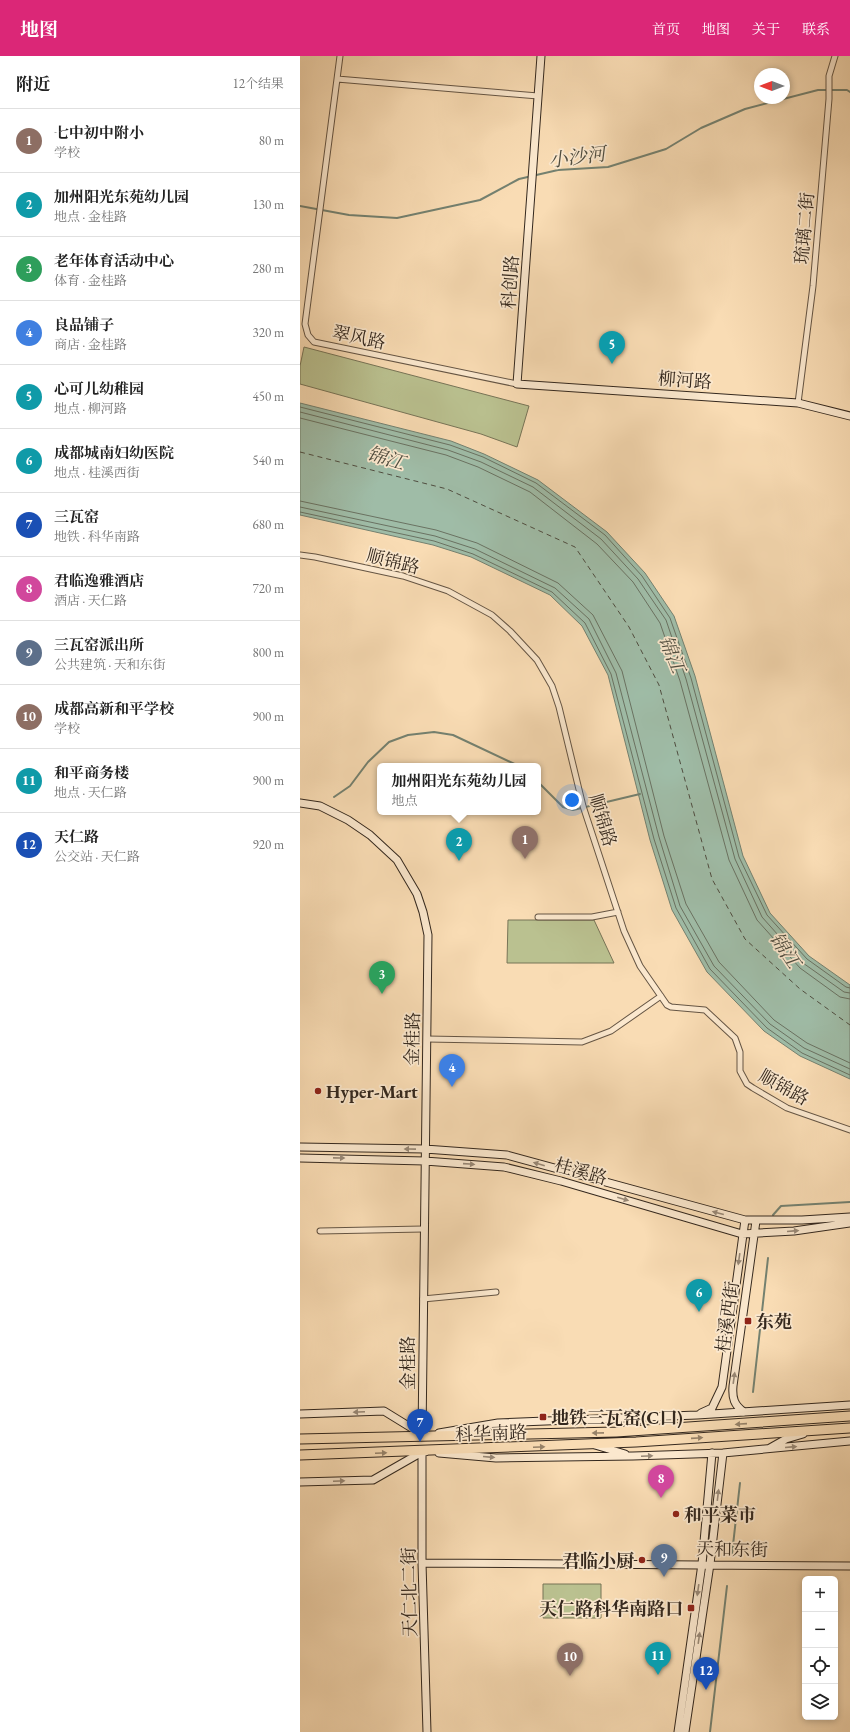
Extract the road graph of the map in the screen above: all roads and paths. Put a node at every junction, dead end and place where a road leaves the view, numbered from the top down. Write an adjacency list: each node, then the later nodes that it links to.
1 (340, 56): 4 (street)
2 (541, 56): 5 (street)
3 (836, 56): 7 (street, 琉璃二街)
4 (337, 78): 5 (street); 6 (street, 翠风路)
5 (538, 96): 6 (street, 科创路)
6 (517, 384): 7 (street, 柳河路)
7 (798, 403): 8 (street, 柳河路)
8 (850, 416)
9 (300, 555): 11 (street, 顺锦路)
10 (300, 803): 14 (street, 金桂路)
11 (618, 912): 12 (street); 13 (street, 顺锦路)
12 (538, 917)
13 (661, 996): 14 (street); 15 (street, 顺锦路)
14 (427, 1039): 17 (street, 金桂路)
15 (850, 1130)
16 (300, 1147): 17 (street, 桂溪路, one-way to 16)
17 (425, 1149): 19 (street, 金桂路); 21 (street, 桂溪路, one-way to 17)
18 (300, 1158): 19 (street, 桂溪路, one-way to 19)
19 (425, 1161): 24 (street, 金桂路); 27 (street, 桂溪路, one-way to 27)
20 (850, 1217): 22 (street, 桂溪路)
21 (745, 1220): 22 (street, 桂溪路); 27 (street, 桂溪西街)
22 (756, 1221): 26 (street, 桂溪西街)
23 (850, 1223): 26 (street, 桂溪路, one-way to 23)
24 (423, 1229): 25 (street); 29 (street, 金桂路)
25 (320, 1231)
26 (754, 1233): 27 (street, 桂溪路); 32 (street, 桂溪西街, one-way to 26)
27 (742, 1234): 34 (street, 桂溪西街, one-way to 34)
28 (496, 1292): 29 (street)
29 (423, 1299): 41 (street, 金桂路)
30 (850, 1405): 31 (street)
31 (777, 1410): 32 (street); 37 (street)
32 (744, 1412): 34 (street)
33 (300, 1414): 41 (street, one-way to 33)
34 (697, 1415): 36 (street)
35 (850, 1416): 37 (highway, 科华南路)
36 (643, 1417): 40 (street); 41 (street)
37 (793, 1420): 40 (highway, 科华南路, one-way to 40)
38 (850, 1428): 39 (highway, 科华南路)
39 (814, 1431): 44 (highway, 科华南路, one-way to 39); 45 (street)
40 (623, 1432): 41 (highway, 科华南路, one-way to 41)
41 (422, 1436): 42 (highway, 科华南路)
42 (300, 1439)
43 (850, 1440): 45 (street, one-way to 43)
44 (593, 1444): 46 (highway, 科华南路, one-way to 44); 50 (street)
45 (766, 1450): 48 (street)
46 (422, 1452): 49 (highway, 科华南路, one-way to 46); 50 (street, one-way to 50); 51 (street, one-way to 46); 52 (street, 天仁北二街)
47 (712, 1453): 48 (street); 50 (street, one-way to 47); 53 (street)
48 (723, 1454): 54 (street, one-way to 48)
49 (300, 1455)
50 (632, 1456)
51 (300, 1482)
52 (422, 1563): 53 (street, 天和东街); 56 (street, 天仁北二街)
53 (702, 1564): 54 (street, 天和东街); 57 (street, one-way to 57)
54 (710, 1564): 55 (street, 天和东街); 58 (street, one-way to 54)
55 (850, 1566)
56 (427, 1732)
57 (678, 1732)
58 (685, 1732)

